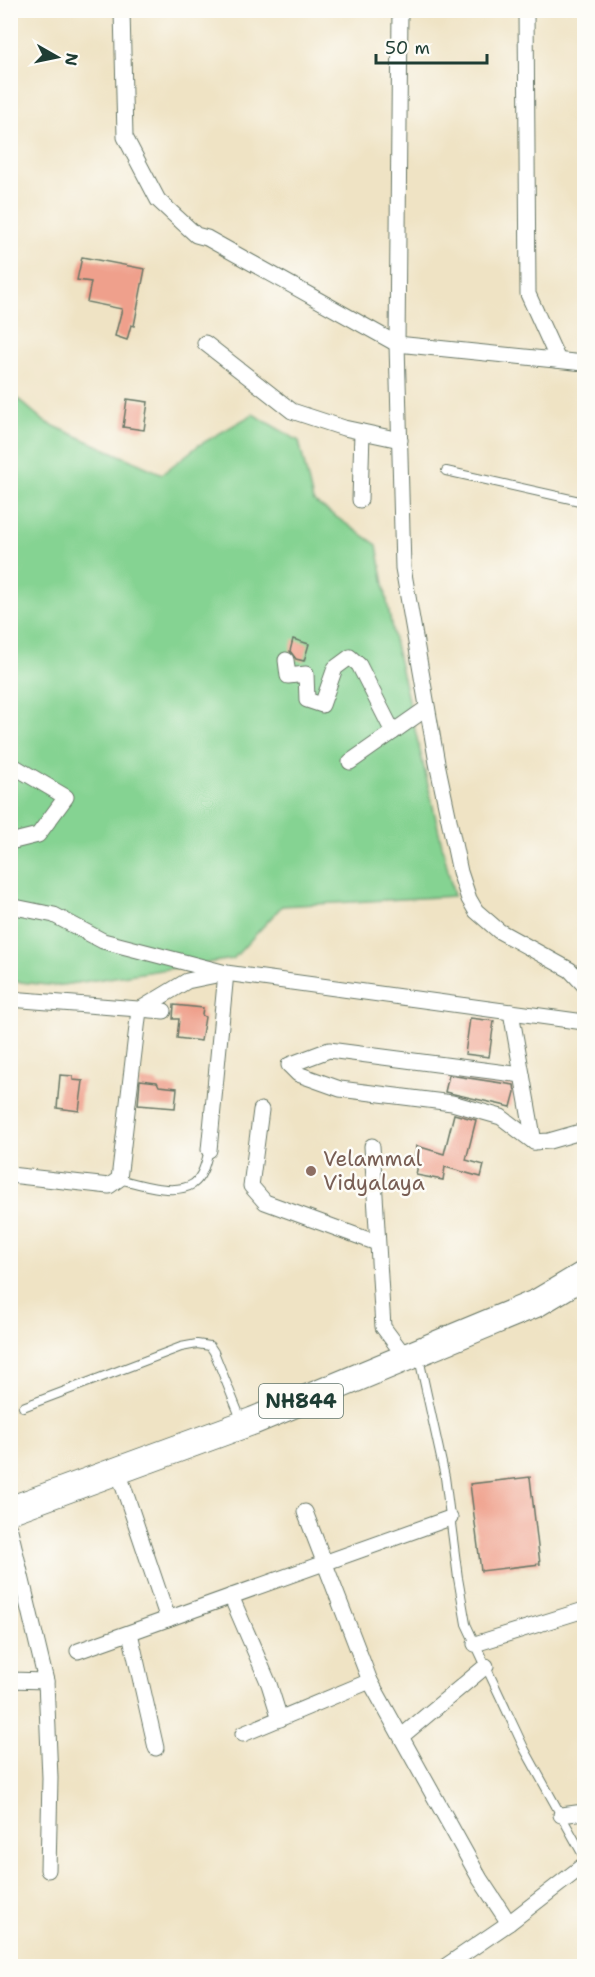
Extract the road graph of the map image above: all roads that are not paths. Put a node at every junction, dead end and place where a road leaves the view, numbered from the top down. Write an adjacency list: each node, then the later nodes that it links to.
1 (122, 10): 5 (street)
2 (400, 10): 5 (street)
3 (526, 10): 6 (street)
4 (205, 342): 8 (street)
5 (397, 344): 6 (street); 9 (street)
6 (558, 360): 7 (street)
7 (585, 363)
8 (362, 432): 9 (street); 11 (street)
9 (400, 440): 14 (street)
10 (446, 471): 12 (lane)
11 (360, 500)
12 (585, 501)
13 (286, 660): 15 (street)
14 (427, 708): 15 (street); 21 (street)
15 (393, 732): 16 (street)
16 (350, 762)
17 (10, 764): 18 (street)
18 (10, 842)
19 (10, 906): 20 (street)
20 (226, 973): 23 (street); 25 (street); 32 (street)
21 (585, 985)
22 (10, 999): 23 (street)
23 (139, 1010): 24 (street); 34 (street)
24 (164, 1011)
25 (511, 1012): 26 (street); 27 (street)
26 (585, 1022)
27 (522, 1075): 30 (street); 30 (street)
28 (261, 1110): 35 (street)
29 (585, 1131): 30 (street)
30 (534, 1142)
31 (372, 1146): 35 (street)
32 (209, 1150): 34 (lane)
33 (10, 1175): 34 (street)
34 (119, 1179)
35 (378, 1244): 37 (street)
36 (585, 1275): 37 (highway, NH844)
37 (412, 1355): 39 (highway, NH844); 43 (lane)
38 (23, 1407): 39 (lane)
39 (244, 1425): 40 (highway, NH844)
40 (118, 1471): 41 (highway, NH844); 48 (street)
41 (10, 1510)
42 (305, 1512): 45 (street)
43 (450, 1518): 45 (street); 50 (lane)
44 (10, 1530): 54 (street)
45 (326, 1563): 46 (street); 55 (street)
46 (231, 1596): 48 (street); 56 (street)
47 (585, 1610): 50 (street)
48 (168, 1619): 49 (street)
49 (130, 1633): 51 (street); 59 (street)
50 (475, 1644): 52 (lane)
51 (78, 1651)
52 (486, 1666): 58 (street); 61 (lane)
53 (10, 1680): 54 (street)
54 (46, 1681): 64 (street)
55 (370, 1681): 56 (street); 58 (street)
56 (280, 1719): 57 (street)
57 (243, 1734)
58 (402, 1736): 65 (street)
59 (156, 1749)
60 (585, 1812): 61 (street)
61 (561, 1815): 62 (lane)
62 (585, 1857)
63 (585, 1865): 65 (street)
64 (48, 1870)
65 (509, 1923): 66 (street)
66 (446, 1966)

